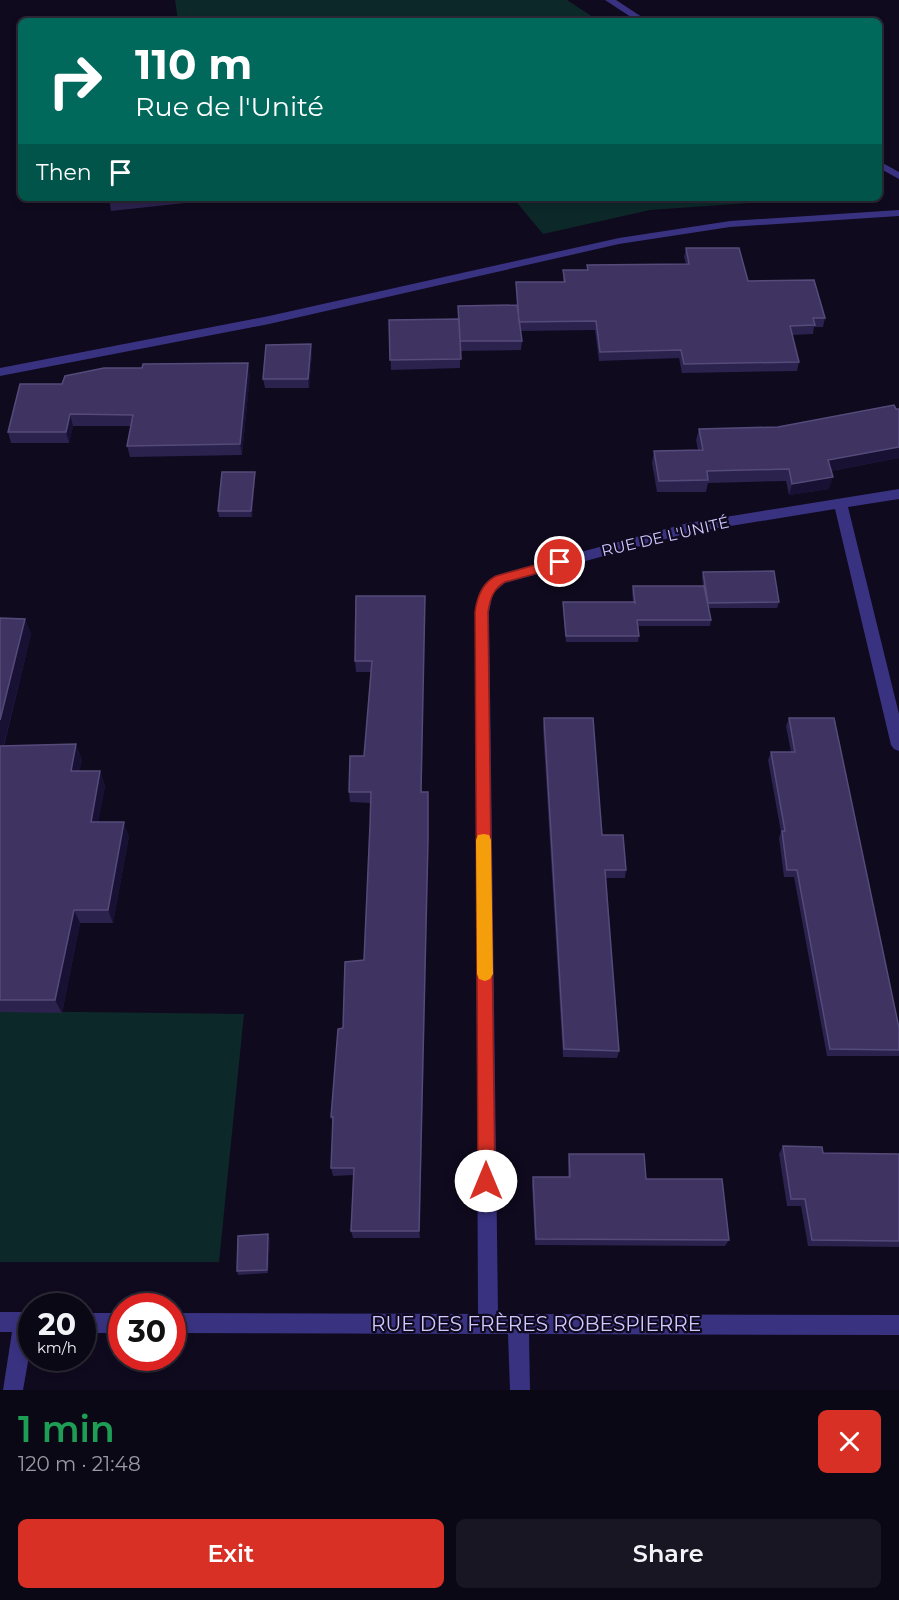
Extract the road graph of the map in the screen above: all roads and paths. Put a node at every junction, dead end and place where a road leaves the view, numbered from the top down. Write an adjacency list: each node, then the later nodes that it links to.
1 (610, 0): 2 (street)
2 (638, 18)
3 (882, 166): 4 (street)
4 (899, 176)
5 (899, 213): 6 (street)
6 (0, 372)
7 (899, 494): 8 (street, RUE DE L'UNITÉ)
8 (840, 503): 9 (street); 13 (street, RUE DE L'UNITÉ)
9 (899, 745)
10 (0, 1322): 11 (street)
11 (18, 1322)
12 (186, 1323): 13 (street, RUE DES FRÈRES ROBESPIERRE)
13 (488, 1323): 14 (street, RUE DES FRÈRES ROBESPIERRE)
14 (518, 1323): 15 (street, RUE DES FRÈRES ROBESPIERRE); 18 (street)
15 (899, 1325)
16 (18, 1367): 17 (street)
17 (13, 1390)
18 (520, 1390)

